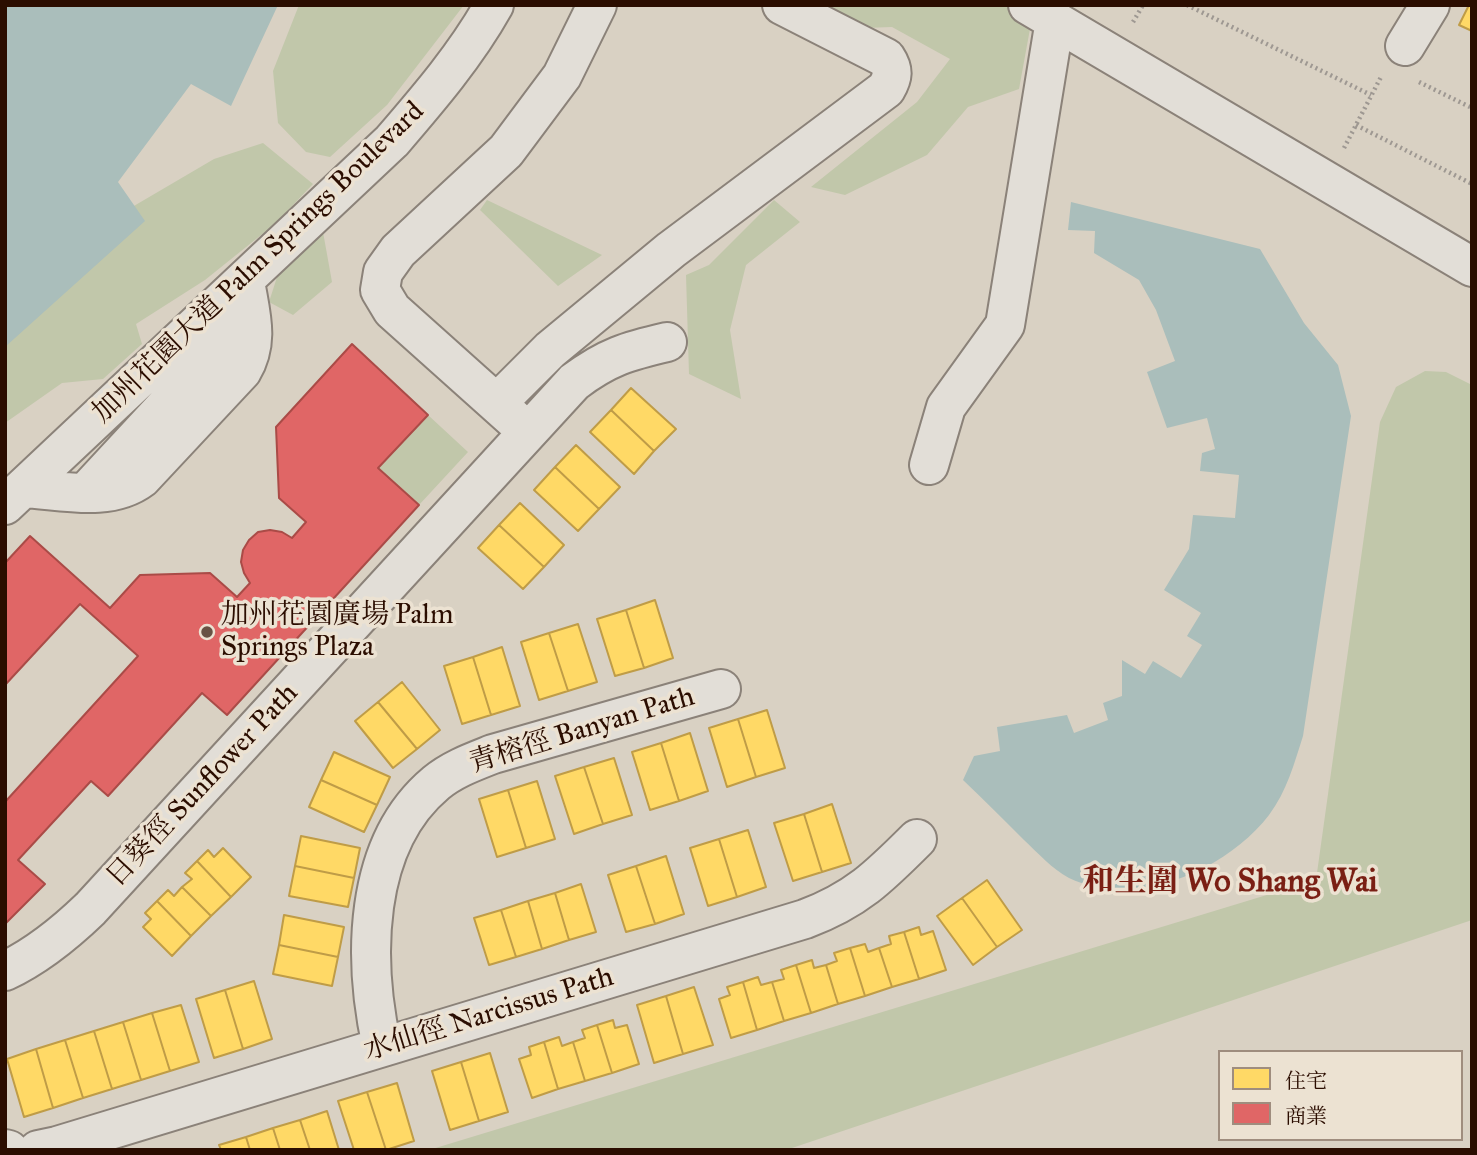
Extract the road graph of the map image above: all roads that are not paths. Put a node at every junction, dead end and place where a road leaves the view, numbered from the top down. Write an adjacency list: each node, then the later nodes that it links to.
1 (494, 5): 8 (street, 加州花園大道 Palm Springs Boulevard)
2 (597, 5): 10 (street)
3 (782, 5): 10 (street)
4 (1430, 5): 6 (street)
5 (1042, 13): 7 (street); 12 (street)
6 (1400, 62)
7 (1472, 267)
8 (248, 298): 13 (street, 加州花園大道 Palm Springs Boulevard); 13 (street)
9 (667, 342): 11 (street, 日葵徑 Sunflower Path)
10 (497, 403): 11 (street)
11 (528, 432): 16 (street, 日葵徑 Sunflower Path)
12 (929, 465)
13 (14, 496)
14 (721, 690): 17 (street, 青榕徑 Banyan Path)
15 (917, 839): 17 (street, 水仙徑 Narcissus Path)
16 (5, 971)
17 (382, 1047): 18 (street, 水仙徑 Narcissus Path)
18 (38, 1150)

